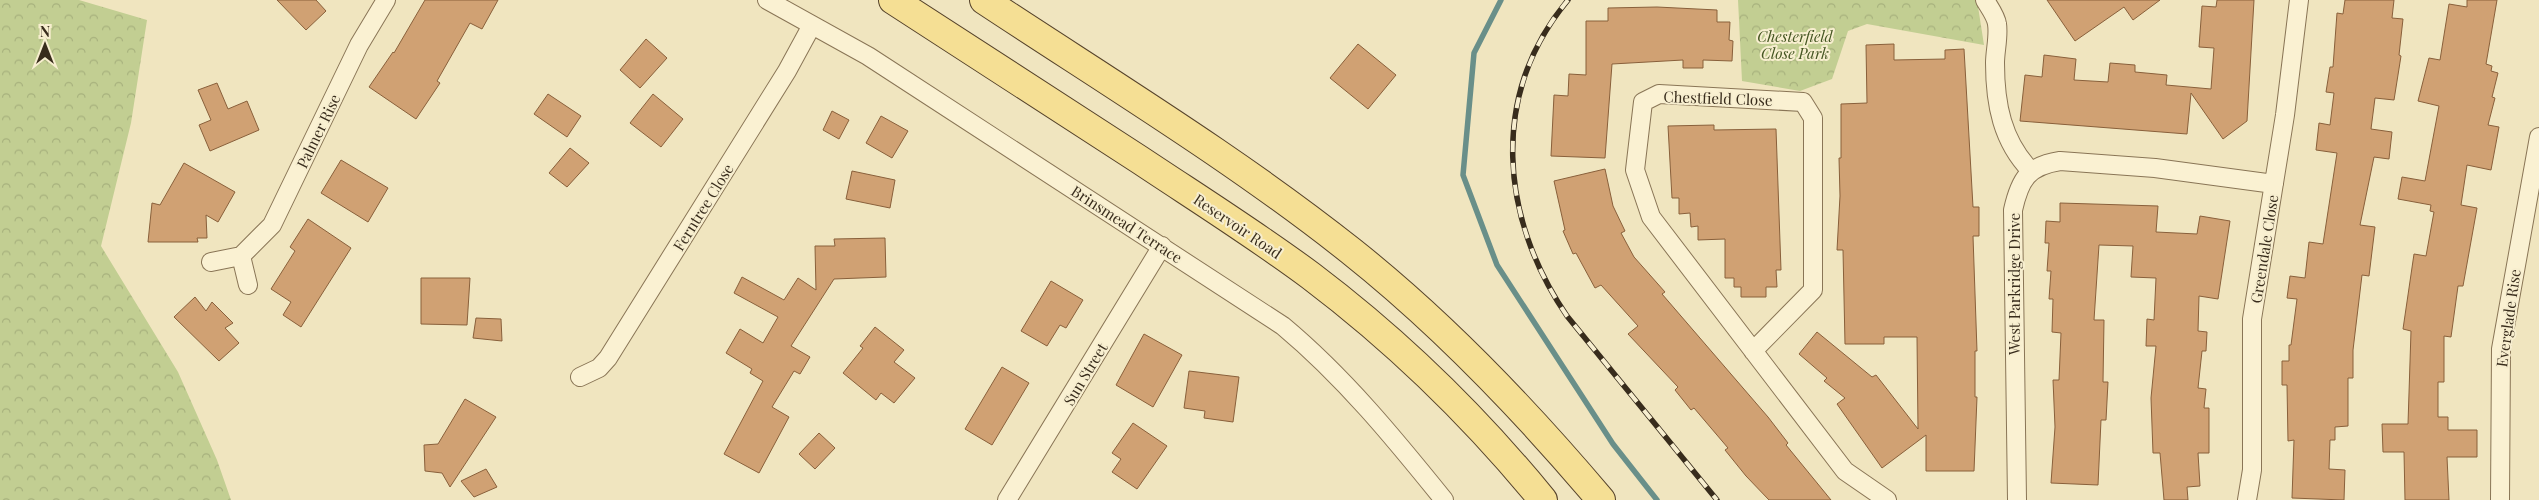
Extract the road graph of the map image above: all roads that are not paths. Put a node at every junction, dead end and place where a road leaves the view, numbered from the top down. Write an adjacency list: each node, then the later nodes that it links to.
1 (386, 0): 12 (street, Palmer Rise)
2 (767, 0): 7 (street, Brinsmead Terrace)
3 (894, 0): 19 (main road, Reservoir Road)
4 (984, 0): 20 (main road)
5 (1985, 0): 9 (street)
6 (2299, 0): 10 (street, Greendale Close)
7 (812, 25): 11 (street, Brinsmead Terrace); 16 (street, Ferntree Close)
8 (2539, 137): 24 (street, Everglade Rise)
9 (2031, 170): 10 (street); 22 (street, West Parkridge Drive)
10 (2274, 184): 23 (street, Greendale Close)
11 (1162, 246): 17 (street, Sun Street); 18 (street, Brinsmead Terrace)
12 (241, 256): 13 (street); 14 (street)
13 (210, 262)
14 (248, 284)
15 (1754, 351): 15 (street, Chestfield Close); 21 (street, Chestfield Close)
16 (580, 377)
17 (1007, 500)
18 (1444, 500)
19 (1543, 500)
20 (1600, 500)
21 (1887, 500)
22 (2017, 500)
23 (2247, 500)
24 (2500, 500)

